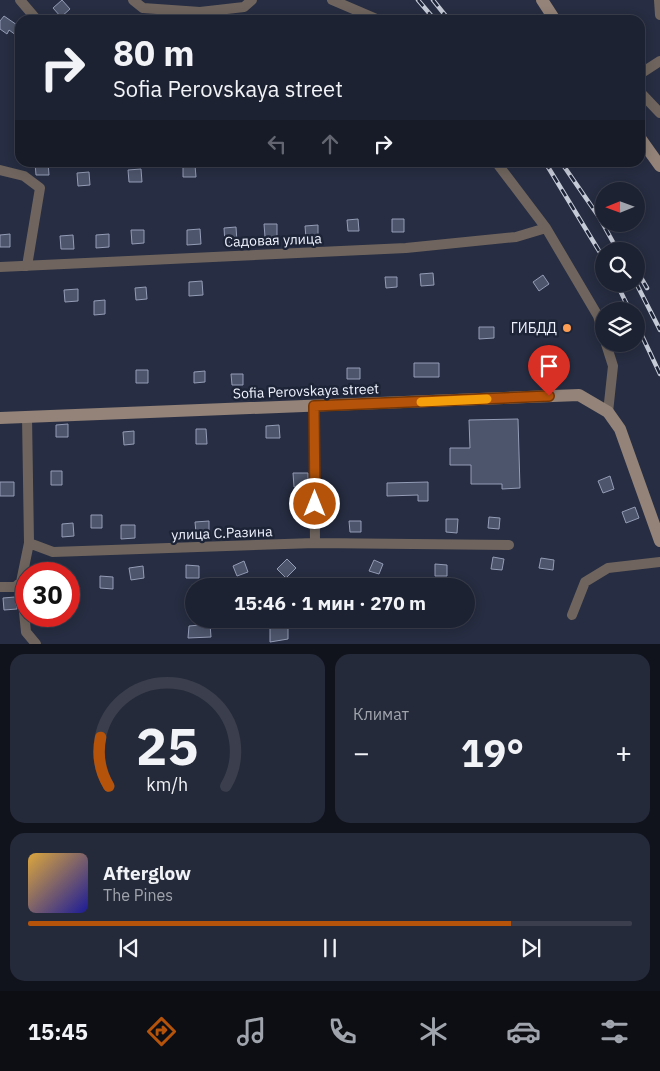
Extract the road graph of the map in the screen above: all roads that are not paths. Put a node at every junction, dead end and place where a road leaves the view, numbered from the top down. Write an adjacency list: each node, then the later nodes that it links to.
1 (20, 0): 7 (street)
2 (134, 0): 3 (street)
3 (252, 0)
4 (332, 0): 8 (street)
5 (542, 0): 9 (main road)
6 (658, 0): 10 (street)
7 (33, 15)
8 (367, 15)
9 (552, 15)
10 (660, 15)
11 (660, 61): 12 (street)
12 (645, 71)
13 (645, 97): 14 (street)
14 (660, 113)
15 (645, 145): 16 (main road)
16 (660, 166)
17 (500, 167): 19 (street)
18 (0, 170): 20 (street)
19 (546, 228): 20 (street, Садовая улица); 22 (street)
20 (27, 266): 21 (street, Садовая улица)
21 (0, 267)
22 (595, 311)
23 (609, 352): 25 (street)
24 (314, 406): 25 (main road, Sofia Perovskaya street); 26 (main road, Sofia Perovskaya street); 30 (street)
25 (608, 412): 28 (main road)
26 (27, 416): 27 (main road, Sofia Perovskaya street); 29 (street)
27 (0, 418)
28 (660, 541)
29 (29, 542): 30 (street, улица С.Разина); 32 (street)
30 (316, 543): 31 (street, улица С.Разина)
31 (509, 546)
32 (25, 562)
33 (660, 562): 36 (street)
34 (0, 587): 35 (street)
35 (15, 587)
36 (572, 615)
37 (26, 627): 38 (street)
38 (36, 644)

